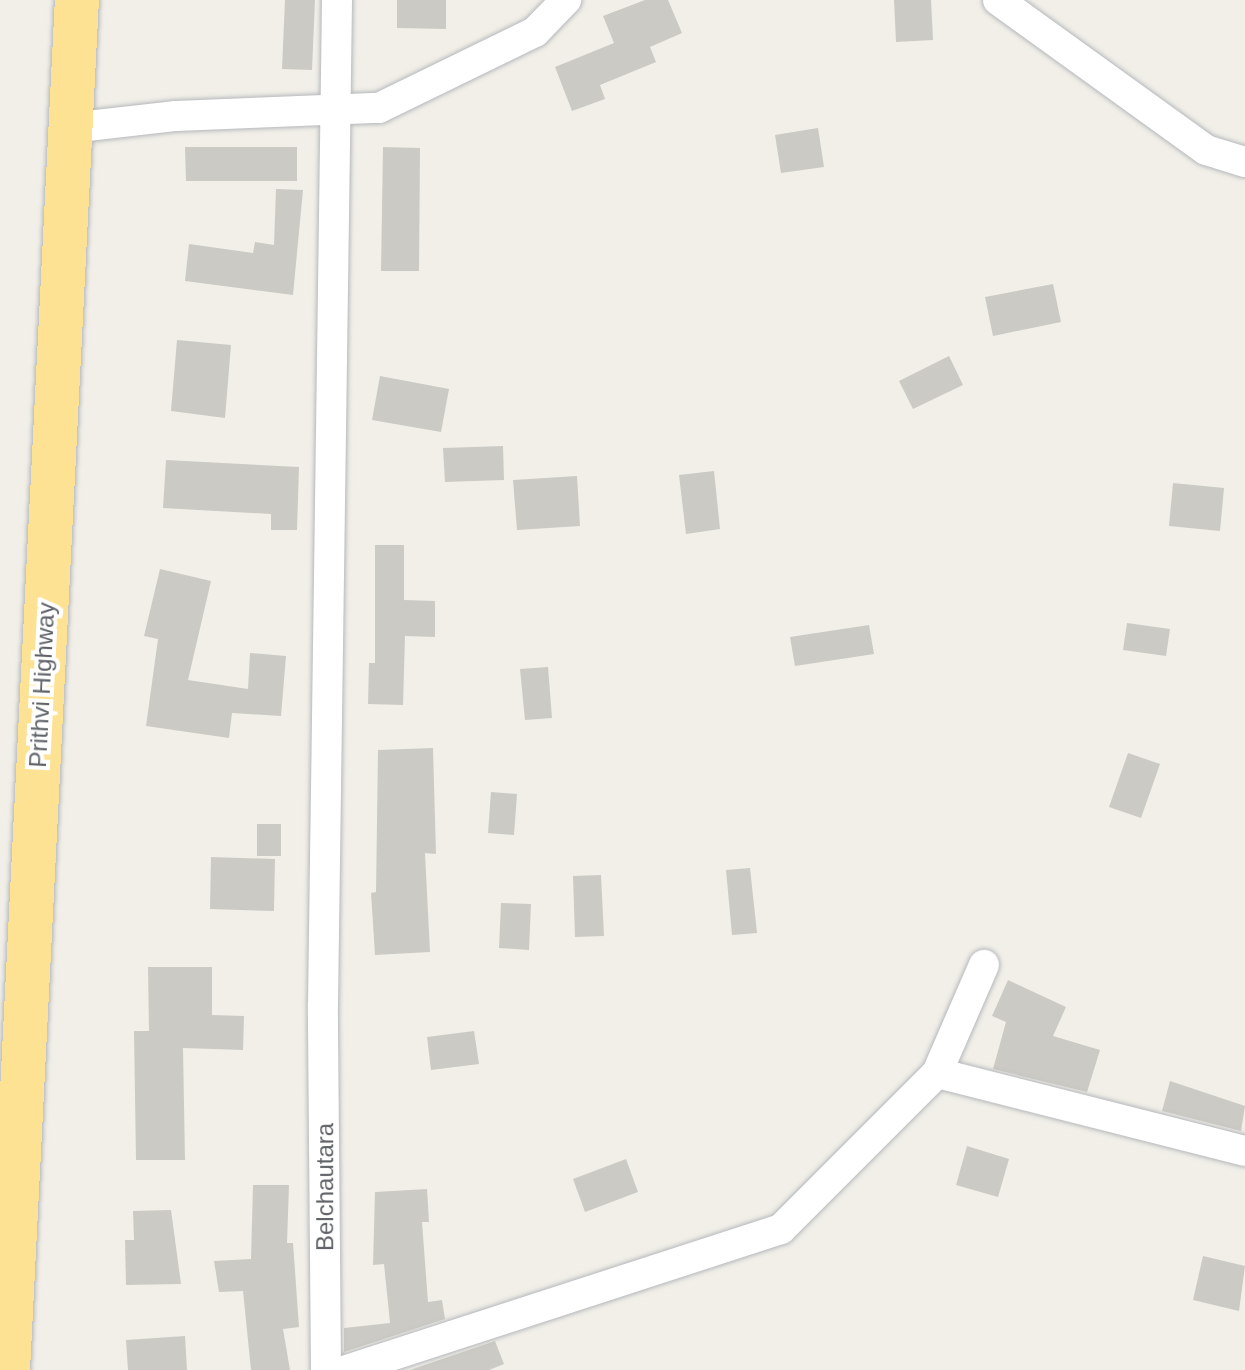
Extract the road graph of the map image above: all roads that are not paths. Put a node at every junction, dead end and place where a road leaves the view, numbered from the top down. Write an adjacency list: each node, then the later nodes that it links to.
1 (77, 0): 6 (highway, Prithvi Highway)
2 (337, 0): 5 (street, Belchautara)
3 (566, 0): 5 (street)
4 (998, 0): 7 (street)
5 (333, 107): 6 (street); 13 (street, Belchautara)
6 (70, 128): 9 (highway, Prithvi Highway)
7 (1245, 162)
8 (984, 965): 10 (street)
9 (12, 1049): 12 (highway, Prithvi Highway)
10 (937, 1073): 11 (street); 14 (street)
11 (1245, 1151)
12 (8, 1370)
13 (326, 1370)
14 (347, 1370)

